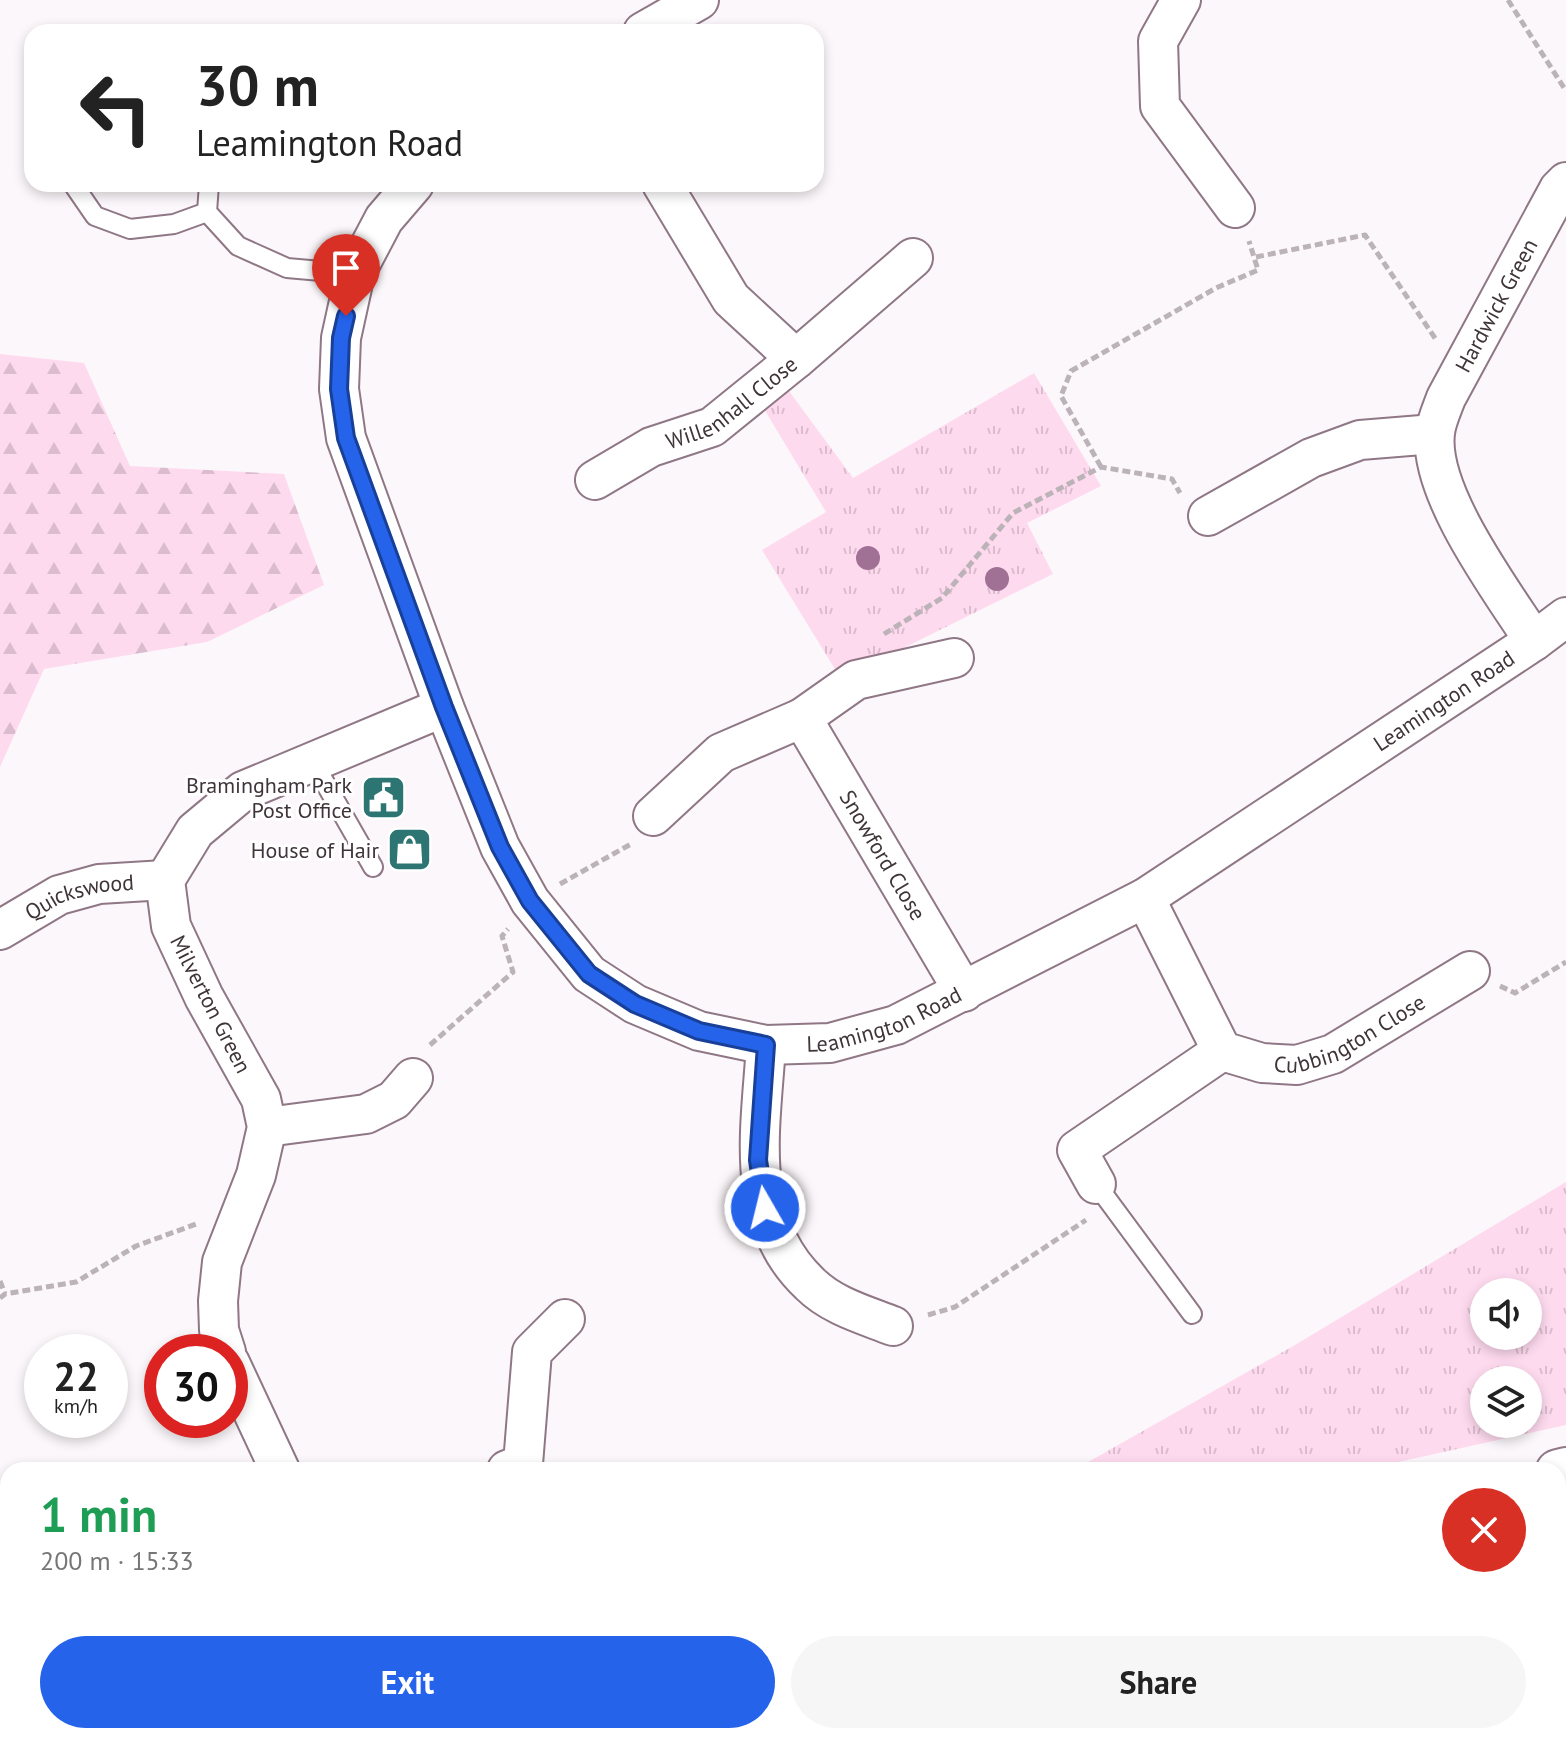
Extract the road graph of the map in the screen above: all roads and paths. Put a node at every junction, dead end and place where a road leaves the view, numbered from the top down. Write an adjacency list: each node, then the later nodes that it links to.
1 (699, 0): 4 (street)
2 (1181, 0): 11 (street)
3 (1508, 0): 5 (path)
4 (657, 24)
5 (1566, 91)
6 (1566, 182): 17 (street, Hardwick Green)
7 (78, 192): 12 (lane)
8 (208, 192): 12 (lane)
9 (407, 192): 15 (street, Leamington Road)
10 (667, 192): 16 (street, Willenhall Close)
11 (1235, 208): 13 (path)
12 (207, 212): 15 (lane)
13 (1256, 257): 17 (path); 19 (path)
14 (913, 258): 16 (street)
15 (355, 274): 26 (street, Leamington Road)
16 (796, 359): 20 (street, Willenhall Close)
17 (1459, 374): 18 (street, Hardwick Green)
18 (1434, 434): 21 (street); 24 (street, Hardwick Green)
19 (1101, 467): 21 (path); 23 (path)
20 (595, 480)
21 (1208, 516)
22 (1566, 617): 24 (street, Leamington Road)
23 (874, 639)
24 (1534, 641): 32 (street, Leamington Road)
25 (954, 658): 27 (street)
26 (444, 707): 28 (street); 37 (street, Leamington Road)
27 (802, 718): 29 (street); 36 (street, Snowford Close)
28 (313, 762): 30 (lane); 31 (street)
29 (653, 816)
30 (373, 867)
31 (165, 880): 33 (street, Quickswood); 40 (street, Milverton Green)
32 (1145, 898): 36 (street, Leamington Road); 38 (street)
33 (0, 930)
34 (1566, 962): 35 (path)
35 (1470, 971): 38 (street, Cubbington Close)
36 (964, 992): 37 (street, Leamington Road)
37 (766, 1045): 47 (street)
38 (1222, 1051): 41 (street)
39 (413, 1078): 40 (street)
40 (267, 1127): 42 (street, Milverton Green)
41 (1104, 1194): 45 (lane); 47 (path)
42 (241, 1208): 44 (path); 48 (street, Milverton Green)
43 (0, 1281): 44 (path)
44 (2, 1296)
45 (1192, 1314)
46 (565, 1319): 51 (street)
47 (893, 1326)
48 (220, 1334)
49 (248, 1402): 50 (street)
50 (276, 1462)
51 (523, 1462)

